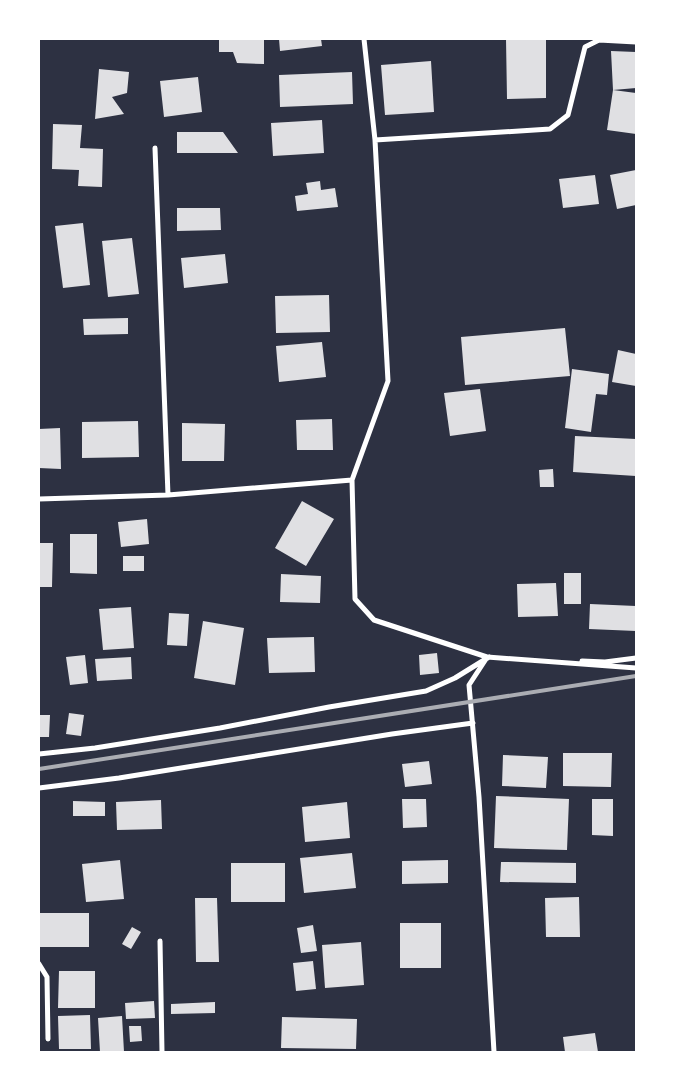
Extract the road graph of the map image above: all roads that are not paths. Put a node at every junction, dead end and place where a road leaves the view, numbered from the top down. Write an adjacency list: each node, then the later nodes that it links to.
1 (364, 39): 3 (street)
2 (636, 42): 3 (street)
3 (374, 140): 5 (street)
4 (155, 148): 6 (street)
5 (352, 480): 6 (street); 8 (street)
6 (168, 495): 7 (street)
7 (39, 499)
8 (488, 657): 9 (street); 10 (street); 11 (street); 12 (street)
9 (636, 658)
10 (636, 668)
11 (473, 723): 13 (street); 18 (street)
12 (39, 754)
13 (39, 788)
14 (160, 941): 17 (street)
15 (39, 964): 16 (street)
16 (48, 1039)
17 (162, 1052)
18 (494, 1052)

